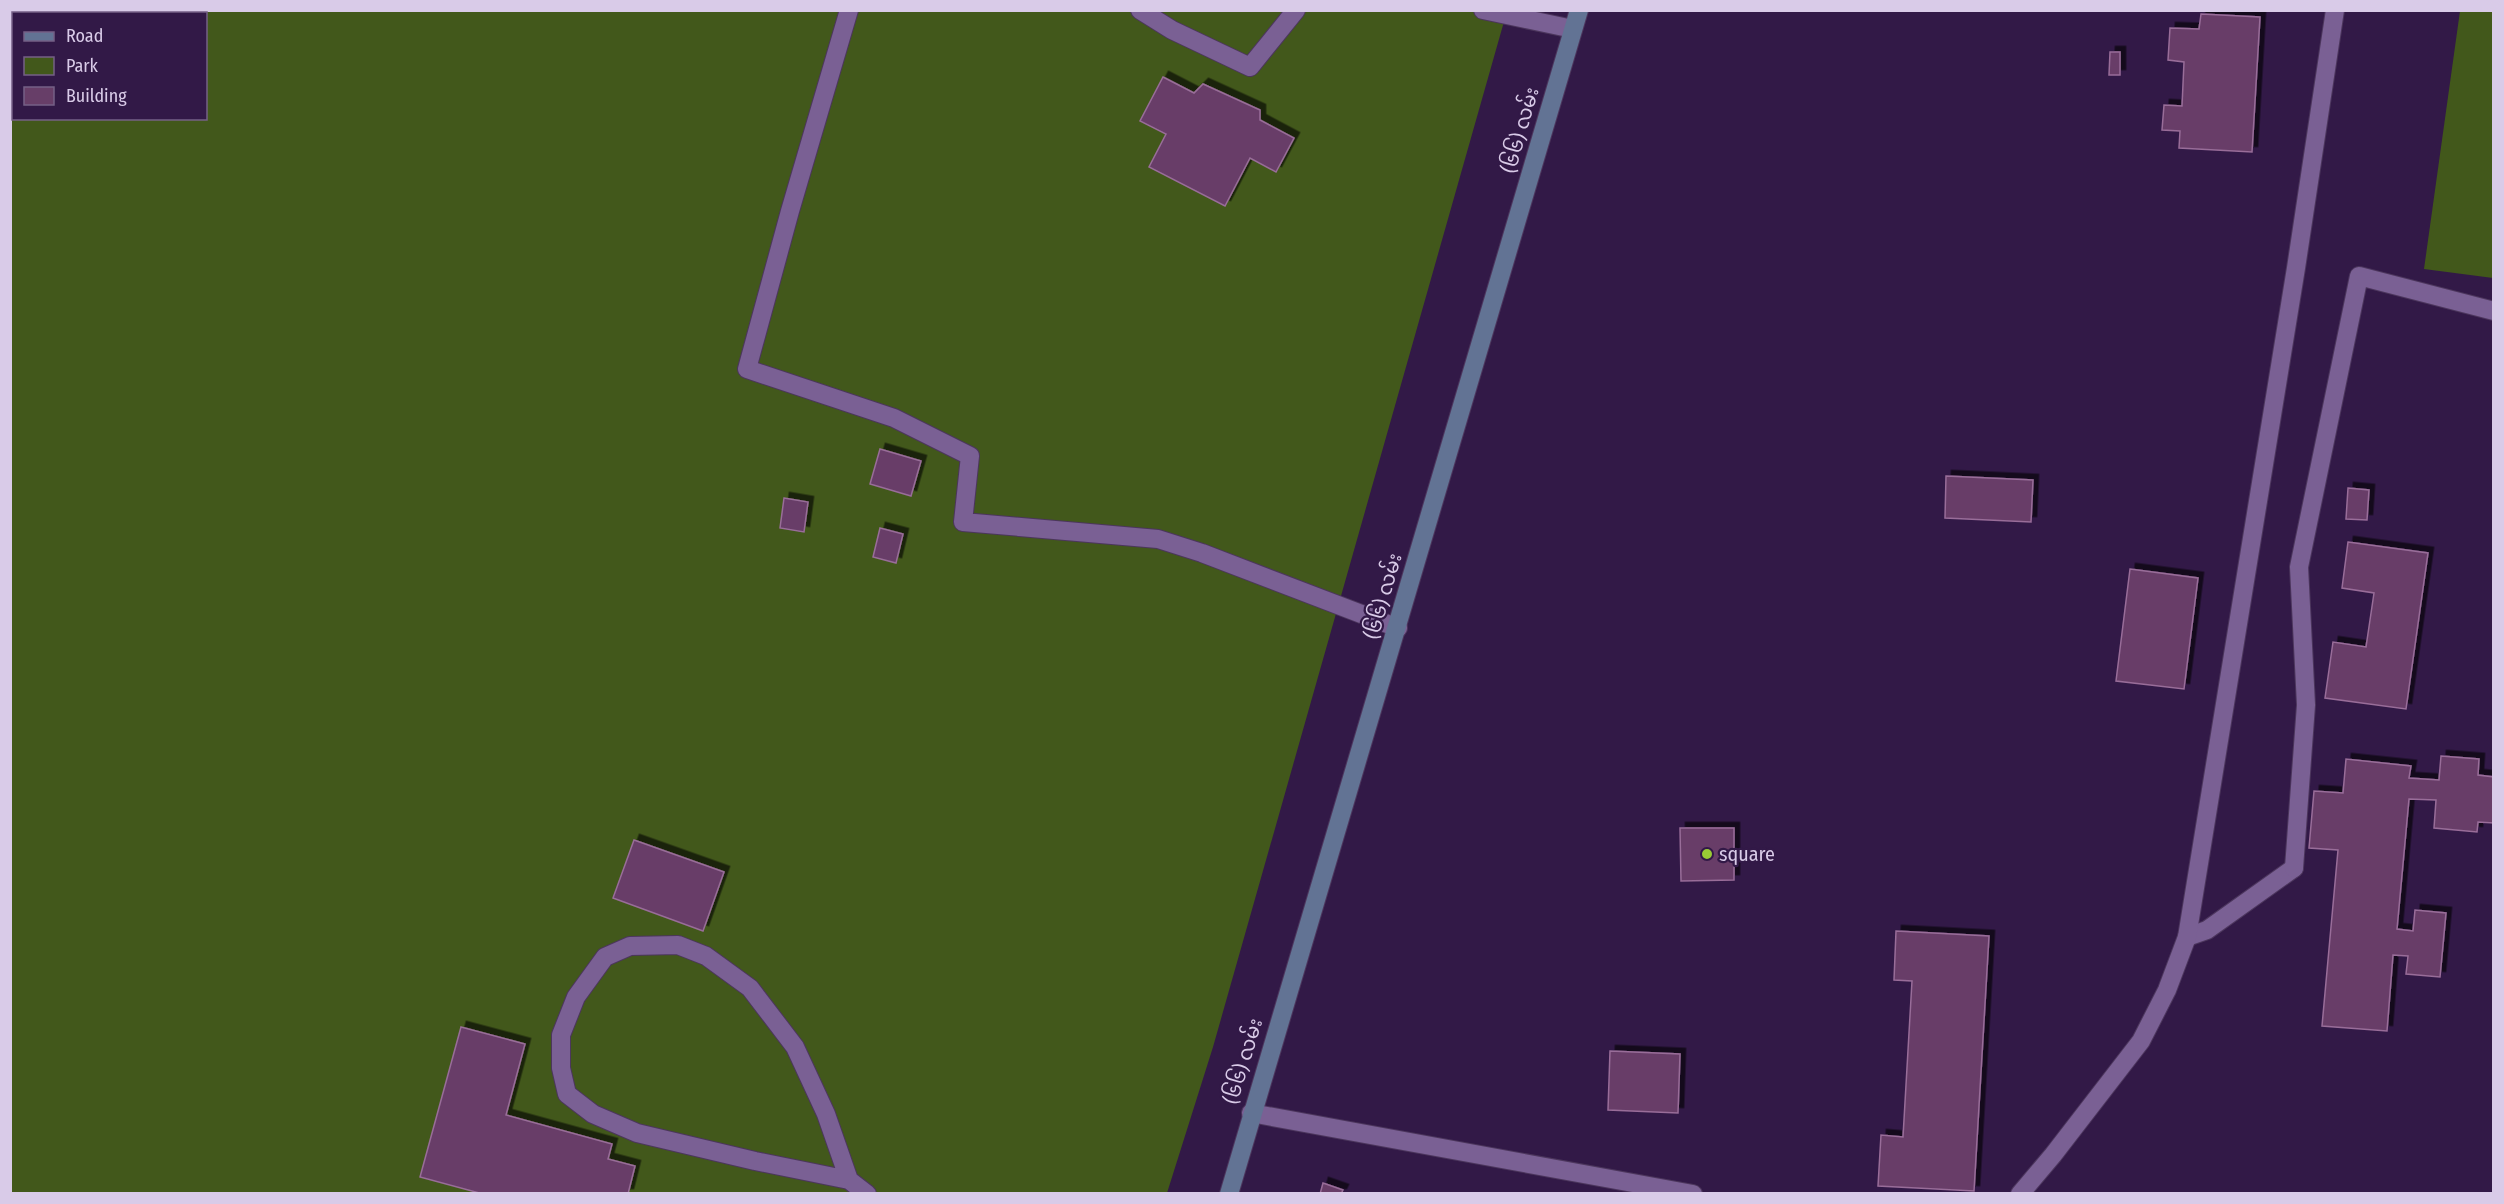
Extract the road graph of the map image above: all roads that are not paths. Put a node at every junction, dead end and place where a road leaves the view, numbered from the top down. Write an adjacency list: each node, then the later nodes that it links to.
1 (849, 10): 9 (street)
2 (1140, 10): 3 (street)
3 (1296, 10)
4 (1483, 10): 7 (street)
5 (1579, 10): 7 (street, (၆၆) လမ်း)
6 (2336, 10): 10 (street)
7 (1573, 29): 9 (street, (၆၆) လမ်း)
8 (2493, 311): 10 (street)
9 (1398, 628): 11 (street, (၆၆) လမ်း)
10 (2187, 937): 16 (street)
11 (1251, 1113): 14 (street, (၆၆) လမ်း); 15 (street)
12 (849, 1180): 12 (street); 13 (street)
13 (867, 1194)
14 (1229, 1194)
15 (1694, 1194)
16 (2020, 1194)

